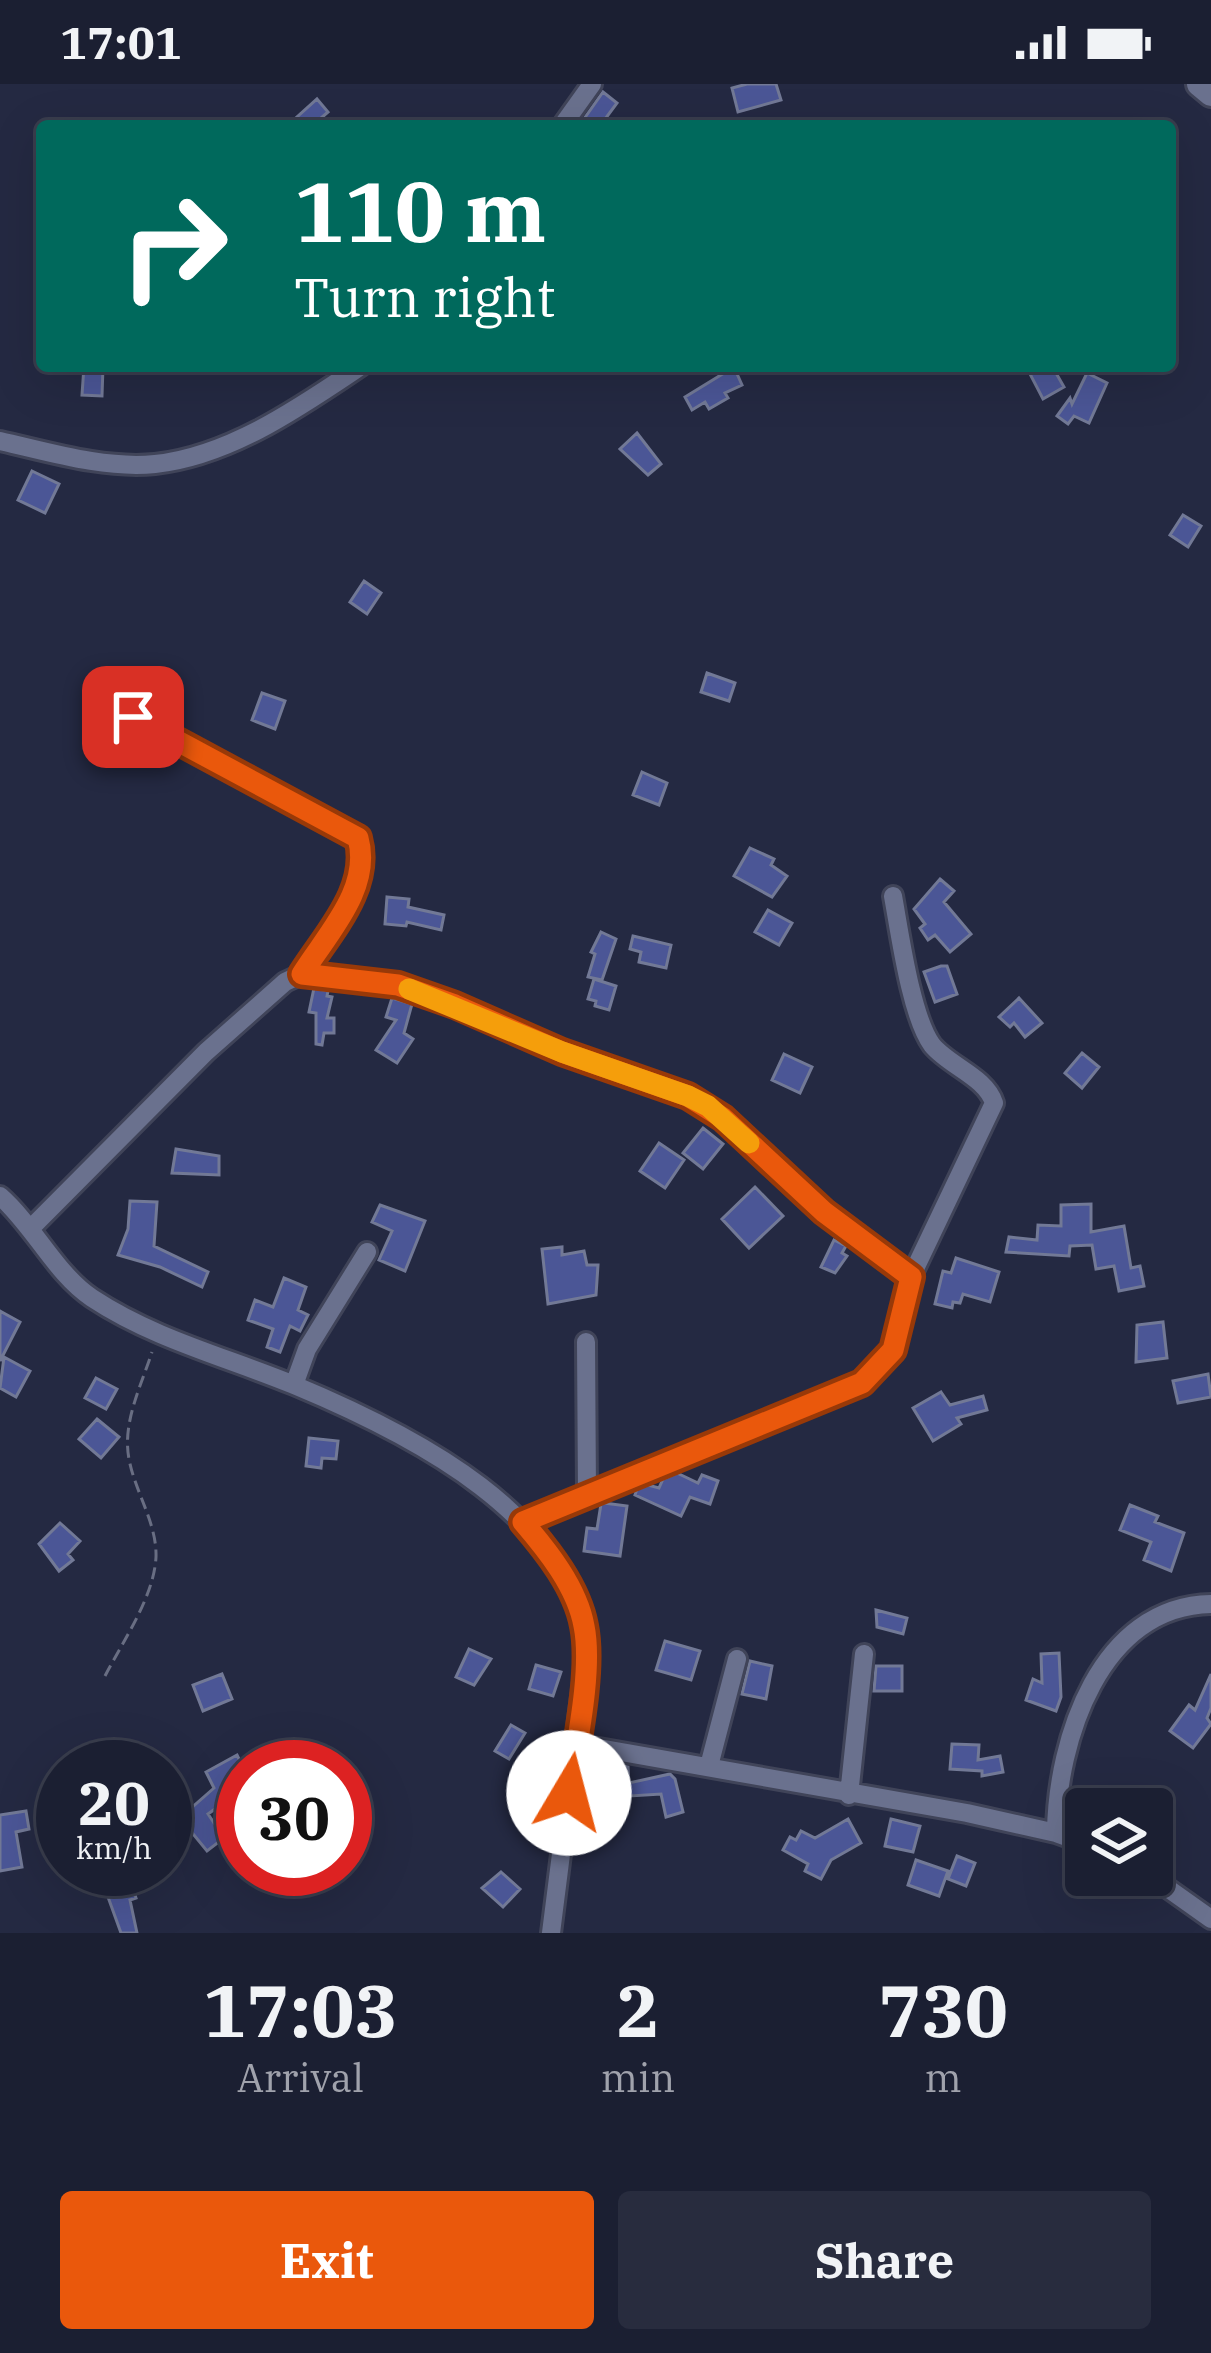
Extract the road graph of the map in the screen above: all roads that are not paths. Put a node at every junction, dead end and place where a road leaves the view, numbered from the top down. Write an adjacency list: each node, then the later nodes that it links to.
1 (592, 84): 4 (street)
2 (1199, 84): 3 (street)
3 (1211, 94)
4 (566, 120)
5 (352, 372): 6 (street)
6 (0, 441)
7 (133, 717): 9 (street)
8 (893, 896): 13 (street)
9 (302, 974): 11 (street); 13 (street)
10 (0, 1196): 11 (street)
11 (32, 1227): 15 (street)
12 (367, 1252): 15 (street)
13 (911, 1277): 16 (street)
14 (586, 1342): 16 (street)
15 (294, 1385): 17 (street)
16 (587, 1494): 17 (street)
17 (523, 1522): 21 (street)
18 (1211, 1604): 24 (street)
19 (864, 1654): 23 (street)
20 (737, 1658): 22 (street)
21 (576, 1744): 22 (street); 28 (street)
22 (709, 1766): 23 (street)
23 (849, 1795): 24 (street)
24 (1056, 1832): 25 (street)
25 (1065, 1836)
26 (1173, 1892): 27 (street)
27 (1211, 1919)
28 (551, 1933)

